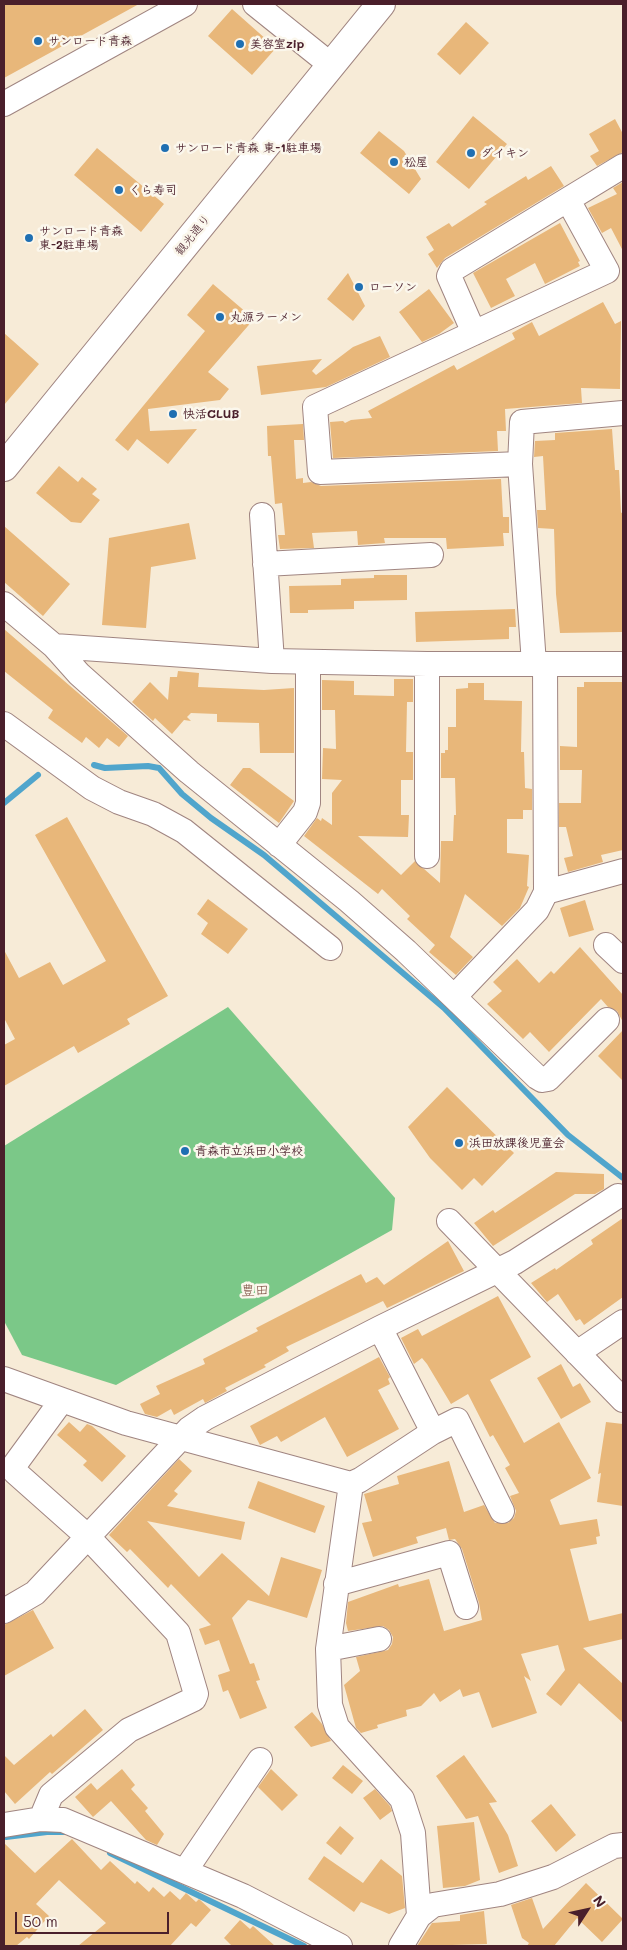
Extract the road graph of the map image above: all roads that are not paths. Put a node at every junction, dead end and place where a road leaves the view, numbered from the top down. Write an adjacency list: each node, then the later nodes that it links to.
1 (185, 4): 5 (street)
2 (255, 4): 4 (street)
3 (382, 4): 4 (highway, 観光通り)
4 (331, 65): 12 (highway, 観光通り)
5 (4, 104)
6 (623, 166): 7 (street)
7 (568, 200): 8 (street); 9 (street)
8 (615, 267): 9 (street)
9 (474, 333): 11 (street)
10 (623, 413): 11 (street)
11 (520, 464): 21 (street)
12 (4, 467)
13 (262, 515): 15 (street)
14 (431, 555): 15 (street)
15 (265, 564): 18 (street)
16 (4, 604): 17 (street)
17 (54, 646): 18 (street); 24 (street)
18 (272, 662): 19 (street)
19 (308, 662): 20 (street); 24 (street)
20 (427, 664): 21 (street); 25 (street)
21 (539, 664): 22 (street); 27 (street)
22 (623, 664)
23 (4, 724): 29 (street)
24 (279, 845): 31 (street)
25 (427, 856)
26 (623, 871): 27 (street)
27 (546, 892): 31 (street)
28 (606, 945): 30 (street)
29 (330, 948)
30 (623, 961)
31 (455, 996): 32 (street)
32 (607, 1020)
33 (618, 1196): 35 (street)
34 (449, 1220): 35 (street)
35 (497, 1270): 37 (street); 38 (street)
36 (623, 1322): 38 (street)
37 (380, 1328): 42 (street); 43 (street)
38 (577, 1353): 41 (street)
39 (4, 1378): 40 (street)
40 (62, 1400): 43 (street); 46 (street)
41 (623, 1400)
42 (433, 1432): 44 (street); 45 (street)
43 (178, 1438): 44 (street); 46 (street)
44 (351, 1484): 47 (street)
45 (502, 1511)
46 (87, 1536): 49 (street); 53 (street)
47 (336, 1584): 48 (street); 51 (street)
48 (466, 1607)
49 (4, 1611)
50 (379, 1639): 51 (street)
51 (328, 1649): 57 (street)
52 (260, 1760): 56 (street)
53 (41, 1819): 54 (street); 56 (street)
54 (4, 1826)
55 (623, 1845): 57 (street)
56 (185, 1871): 58 (street)
57 (419, 1916): 59 (street)
58 (340, 1946)
59 (402, 1946)

